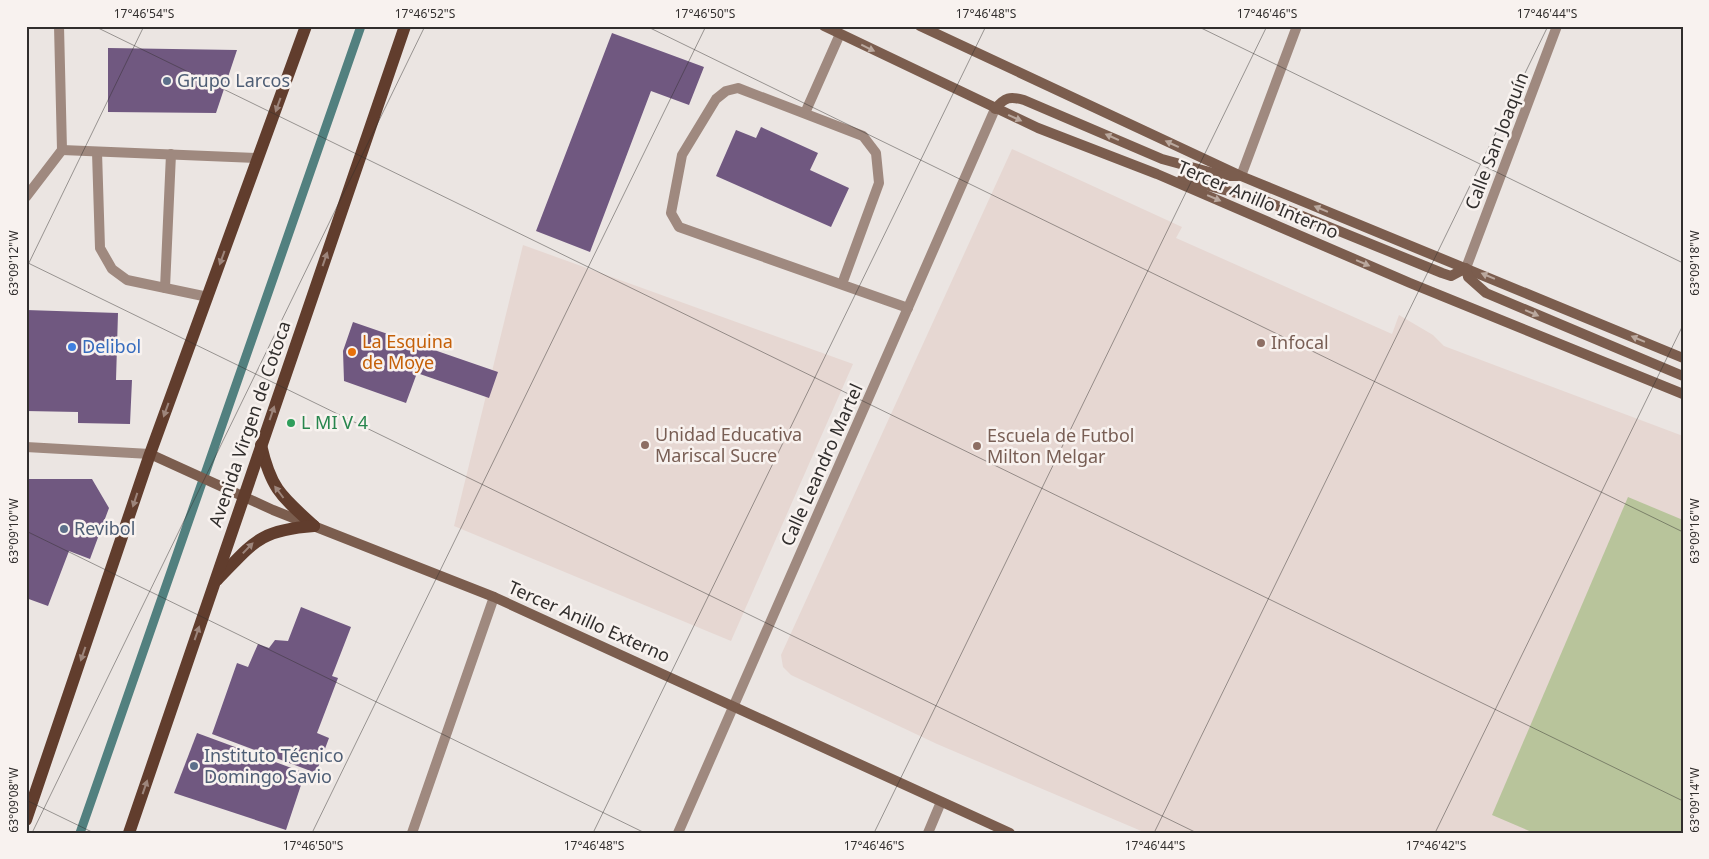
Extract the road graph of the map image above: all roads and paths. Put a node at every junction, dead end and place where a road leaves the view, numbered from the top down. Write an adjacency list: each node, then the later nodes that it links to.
1 (59, 26): 11 (street)
2 (306, 26): 14 (main road, one-way to 14)
3 (405, 26): 26 (main road, Avenida Virgen de Cotoca, one-way to 3)
4 (824, 26): 8 (main road, Tercer Anillo Interno)
5 (920, 26): 16 (main road, Tercer Anillo Interno, one-way to 5)
6 (1297, 26): 16 (street)
7 (1557, 26): 18 (street, Calle San Joaquín)
8 (840, 34): 9 (main road, Tercer Anillo Interno, one-way to 9); 10 (street)
9 (995, 109): 15 (main road, Tercer Anillo Interno, one-way to 15); 16 (main road, one-way to 9); 22 (street, Calle Leandro Martel)
10 (805, 113): 19 (street); 19 (street)
11 (62, 150): 12 (street); 17 (street)
12 (97, 152): 13 (street); 20 (street)
13 (171, 154): 14 (street); 20 (street)
14 (258, 158): 21 (main road, one-way to 21)
15 (1157, 174): 18 (main road); 25 (main road, Tercer Anillo Interno, one-way to 25)
16 (1241, 176): 18 (main road, Tercer Anillo Interno, one-way to 16)
17 (26, 197)
18 (1466, 268): 23 (main road, Tercer Anillo Interno, one-way to 18); 24 (main road, one-way to 24)
19 (842, 284): 22 (street)
20 (165, 288): 21 (street)
21 (208, 297): 28 (main road, one-way to 28)
22 (908, 308): 33 (street, Calle Leandro Martel)
23 (1683, 358)
24 (1683, 376)
25 (1683, 394)
26 (261, 445): 29 (main road, Avenida Virgen de Cotoca); 30 (main road, one-way to 26)
27 (26, 447): 28 (street)
28 (150, 454): 29 (main road, Tercer Anillo Externo); 35 (main road, one-way to 35)
29 (244, 496): 30 (main road, Tercer Anillo Externo); 31 (main road, Avenida Virgen de Cotoca)
30 (314, 526): 31 (main road, one-way to 30); 32 (main road, Tercer Anillo Externo)
31 (214, 584): 36 (main road, Avenida Virgen de Cotoca, one-way to 31)
32 (494, 597): 33 (main road, Tercer Anillo Externo); 37 (street)
33 (735, 706): 34 (main road, Tercer Anillo Externo); 38 (street, Calle Leandro Martel)
34 (941, 802): 39 (street); 40 (main road, Tercer Anillo Externo)
35 (26, 820)
36 (129, 833)
37 (412, 833)
38 (678, 833)
39 (928, 833)
40 (1010, 833)

